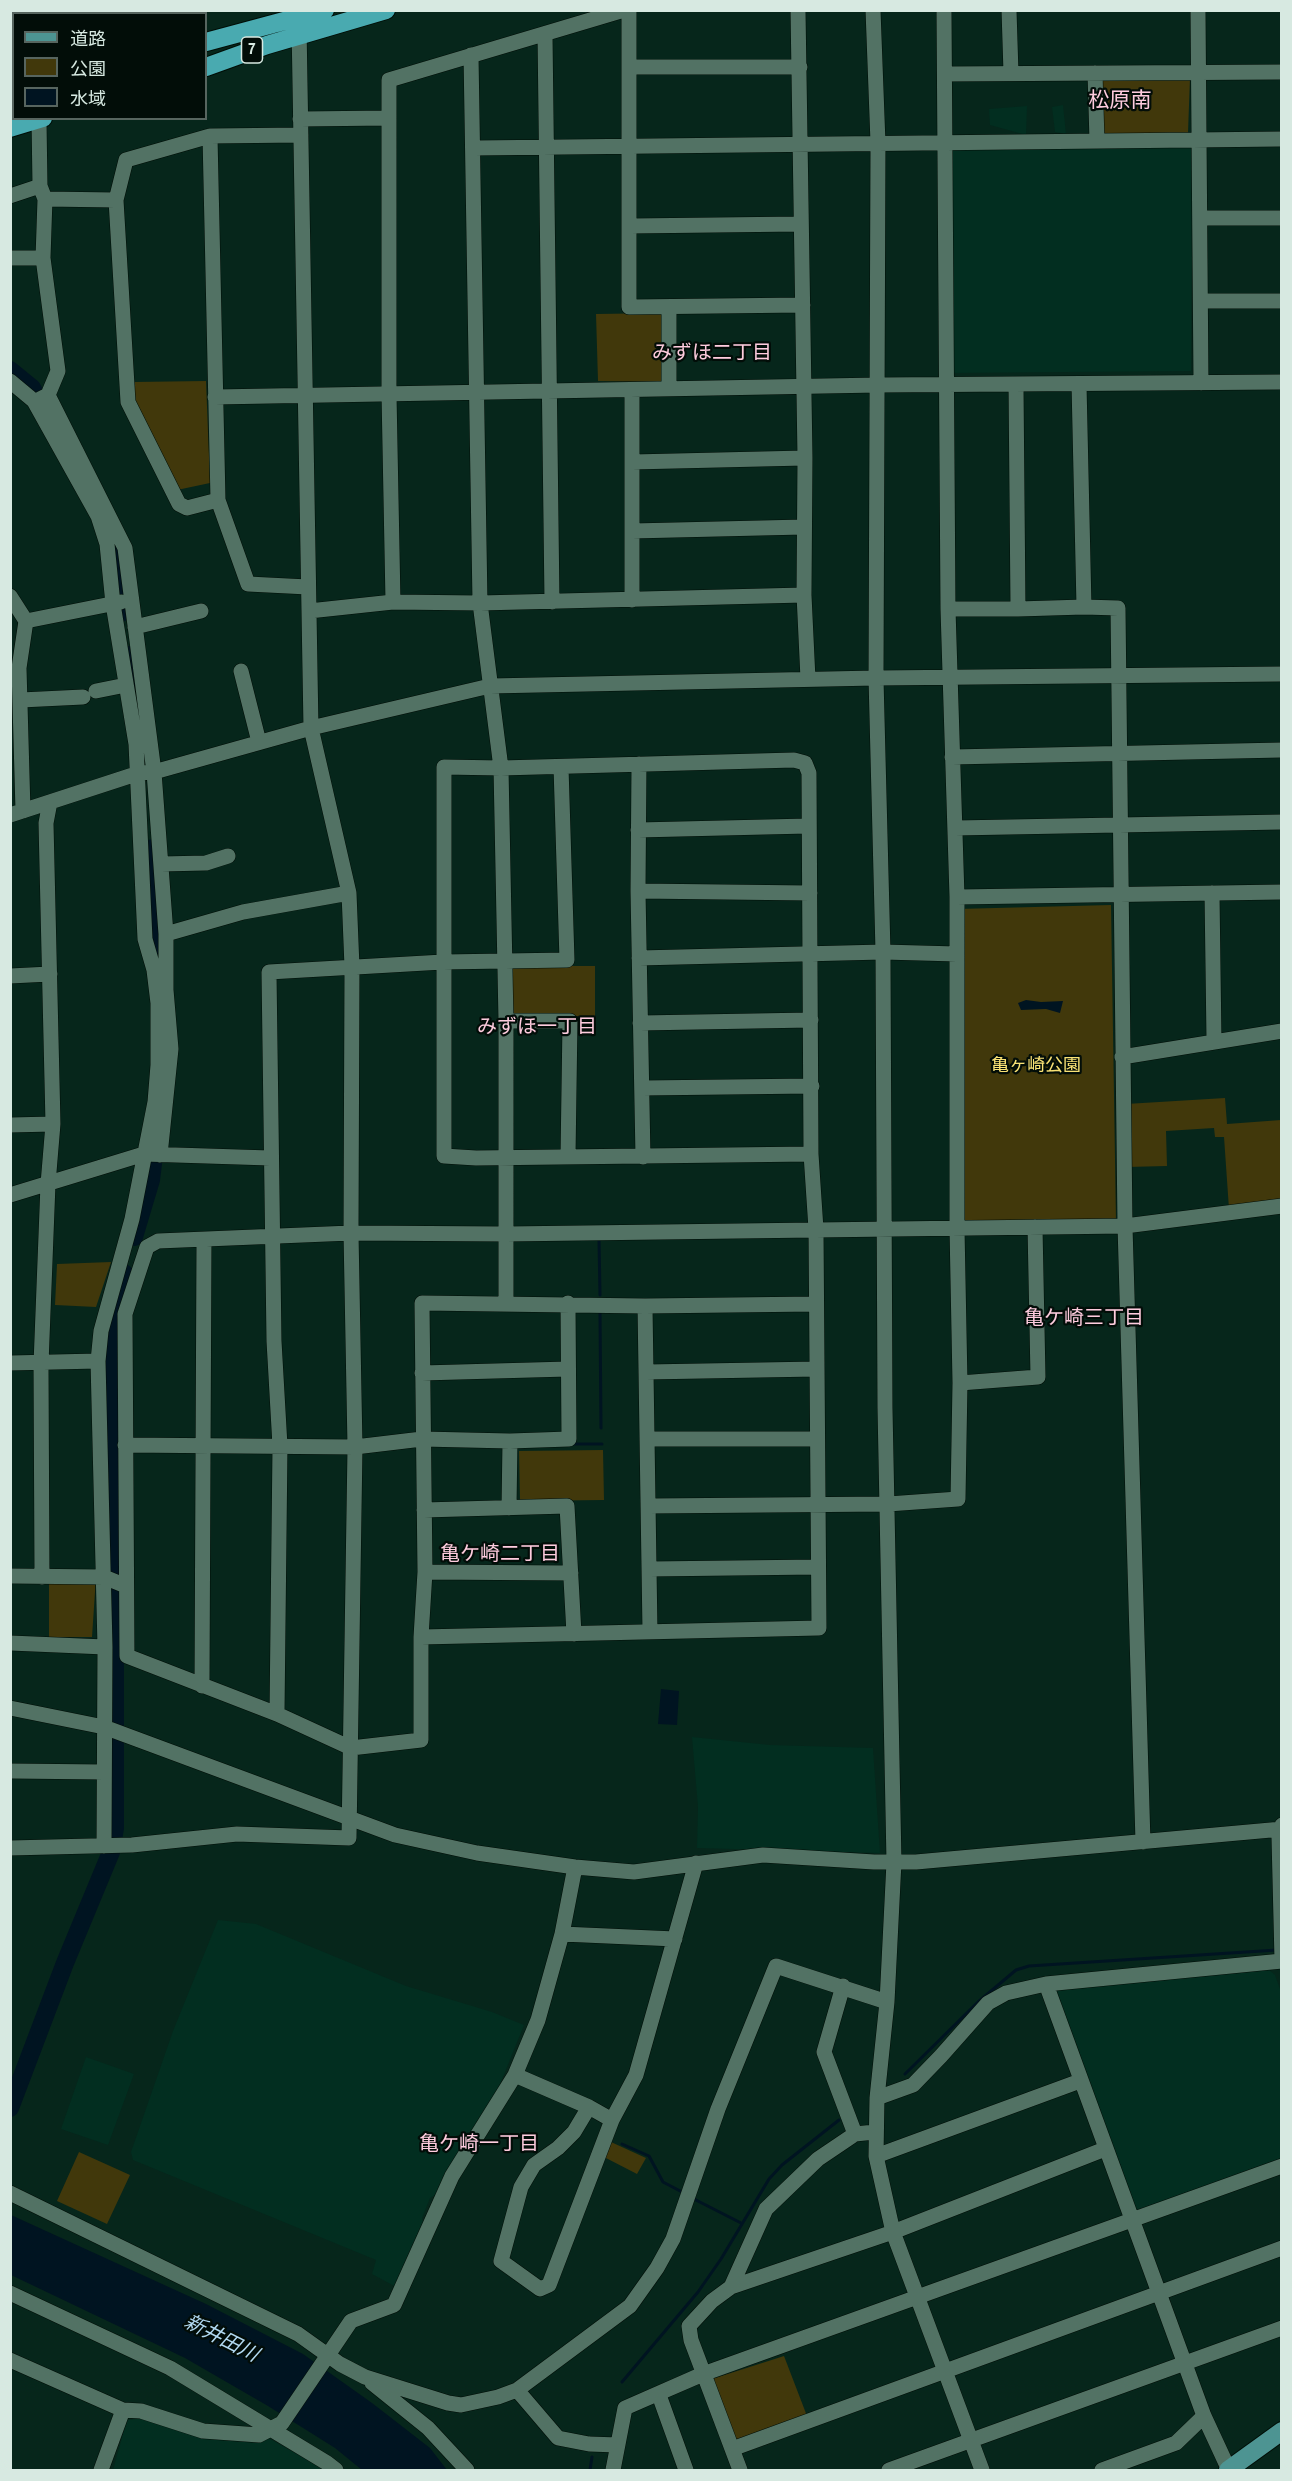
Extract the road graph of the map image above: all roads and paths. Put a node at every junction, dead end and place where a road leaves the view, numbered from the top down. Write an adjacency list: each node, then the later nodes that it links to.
1 (325, 10): 10 (highway, 7)
2 (386, 10): 10 (highway, 7)
3 (624, 10): 11 (street)
4 (629, 10): 15 (street)
5 (798, 10): 16 (street)
6 (873, 10): 33 (street)
7 (944, 10): 20 (street)
8 (1009, 10): 21 (street)
9 (1198, 10): 17 (street)
10 (299, 21): 12 (highway, 7); 14 (highway, 7); 23 (street)
11 (545, 34): 13 (street); 35 (street)
12 (207, 42)
13 (471, 56): 22 (street); 37 (street)
14 (207, 67)
15 (629, 67): 16 (street); 36 (street)
16 (800, 67): 34 (street)
17 (1198, 72): 18 (street); 19 (street); 30 (street)
18 (1281, 72)
19 (1095, 73): 21 (street); 31 (street)
20 (945, 74): 21 (street); 32 (street)
21 (1011, 74)
22 (389, 118): 23 (street); 63 (street)
23 (300, 119): 27 (street)
24 (38, 120): 26 (highway)
25 (41, 120): 38 (street)
26 (10, 128)
27 (301, 135): 28 (street); 65 (street)
28 (210, 136): 40 (street); 66 (street)
29 (1281, 139): 30 (street)
30 (1199, 140): 31 (street); 41 (street)
31 (1097, 141): 32 (street)
32 (945, 142): 33 (street); 54 (street)
33 (878, 143): 34 (street); 57 (street)
34 (801, 144): 36 (street); 43 (street)
35 (547, 146): 36 (street); 37 (street); 61 (street)
36 (629, 146): 44 (street)
37 (474, 148): 62 (street)
38 (43, 193): 39 (street); 40 (street); 46 (street)
39 (10, 196)
40 (116, 200): 70 (street)
41 (1200, 218): 42 (street); 47 (street)
42 (1281, 218)
43 (800, 224): 44 (street); 49 (street)
44 (630, 226): 50 (street)
45 (10, 258): 46 (street)
46 (43, 258): 64 (street)
47 (1201, 301): 48 (street); 53 (street)
48 (1281, 301)
49 (803, 306): 50 (street); 58 (street)
50 (669, 307): 59 (street)
51 (10, 381): 67 (street)
52 (1281, 382): 53 (street)
53 (1201, 383): 56 (street)
54 (947, 384): 55 (street); 57 (street); 83 (street)
55 (1016, 384): 56 (street); 84 (street)
56 (1079, 384): 82 (street)
57 (879, 385): 58 (street); 93 (street)
58 (804, 388): 59 (street); 68 (street)
59 (669, 389): 60 (street)
60 (632, 390): 61 (street); 69 (street)
61 (551, 391): 62 (street); 79 (street)
62 (477, 392): 63 (street); 80 (street)
63 (389, 394): 65 (street); 78 (street)
64 (48, 395): 67 (street); 76 (street)
65 (305, 396): 66 (street); 73 (street)
66 (215, 397): 70 (street)
67 (34, 402): 81 (street)
68 (805, 458): 69 (street); 71 (street)
69 (632, 462): 72 (street)
70 (218, 500): 73 (street)
71 (804, 528): 72 (street); 74 (street)
72 (632, 531): 77 (street)
73 (308, 587): 86 (street)
74 (804, 595): 77 (street); 94 (street)
75 (10, 596): 87 (street)
76 (131, 600): 81 (street); 88 (street)
77 (632, 600): 79 (street)
78 (393, 602): 80 (street); 86 (street)
79 (552, 602): 80 (street)
80 (480, 603): 96 (street)
81 (113, 604): 87 (street); 95 (street)
82 (1084, 607): 84 (street); 91 (street)
83 (948, 609): 84 (street); 92 (street)
84 (1018, 609)
85 (201, 611): 88 (street)
86 (309, 611): 99 (street)
87 (27, 621): 97 (street)
88 (135, 627): 107 (street)
89 (241, 671): 100 (street)
90 (1281, 674): 91 (street)
91 (1118, 676): 92 (street); 102 (street)
92 (950, 677): 93 (street); 103 (street)
93 (876, 678): 94 (street); 126 (street)
94 (808, 679): 96 (street)
95 (126, 685): 97 (street); 108 (street)
96 (490, 686): 99 (street); 106 (street)
97 (21, 700): 98 (street)
98 (16, 721): 110 (street)
99 (311, 728): 100 (street); 120 (street)
100 (259, 742): 107 (street)
101 (1281, 750): 102 (street)
102 (1119, 754): 103 (street); 112 (street)
103 (952, 757): 114 (street)
104 (639, 764): 105 (street); 113 (street); 115 (street)
105 (561, 767): 106 (street); 130 (street)
106 (501, 768): 130 (street); 131 (street)
107 (154, 772): 108 (street); 117 (street)
108 (139, 773): 109 (street); 145 (street)
109 (50, 802): 110 (street); 133 (street)
110 (17, 813)
111 (1281, 822): 112 (street)
112 (1119, 825): 114 (street); 123 (street)
113 (808, 826): 115 (street); 121 (street)
114 (955, 828): 124 (street)
115 (638, 830): 118 (street)
116 (228, 856): 117 (street)
117 (161, 864): 125 (street)
118 (638, 891): 121 (street); 129 (street)
119 (1281, 892): 122 (street)
120 (349, 893): 125 (street); 132 (street)
121 (810, 893): 127 (street)
122 (1212, 893): 123 (street); 139 (street)
123 (1120, 894): 124 (street); 140 (street)
124 (957, 897): 128 (street)
125 (166, 934): 147 (street)
126 (883, 952): 127 (street); 128 (street); 158 (street)
127 (809, 954): 129 (street); 135 (street)
128 (957, 954): 156 (street)
129 (639, 958): 137 (street)
130 (505, 961): 131 (street); 136 (street)
131 (443, 962): 132 (street); 148 (street)
132 (352, 966): 151 (street); 160 (street)
133 (50, 974): 134 (street); 143 (street)
134 (10, 975)
135 (811, 1020): 137 (street); 141 (street)
136 (506, 1021): 148 (street); 149 (street)
137 (640, 1023): 142 (street)
138 (1281, 1031): 139 (street)
139 (1214, 1041): 140 (street)
140 (1122, 1057): 155 (street)
141 (812, 1086): 142 (street); 146 (street)
142 (642, 1088): 150 (street)
143 (53, 1124): 144 (street); 152 (street)
144 (10, 1125)
145 (144, 1154): 147 (street); 152 (street); 168 (street)
146 (811, 1154): 150 (street); 159 (street)
147 (160, 1155): 151 (street)
148 (506, 1157): 149 (street); 161 (street)
149 (568, 1157): 150 (street)
150 (643, 1157)
151 (270, 1158): 162 (street)
152 (48, 1184): 153 (street); 170 (street)
153 (10, 1195)
154 (1281, 1206): 155 (street)
155 (1125, 1226): 157 (street); 211 (street)
156 (957, 1227): 157 (street); 158 (street); 175 (street)
157 (1035, 1227): 175 (street)
158 (884, 1228): 159 (street); 184 (street)
159 (816, 1229): 161 (street); 166 (street)
160 (351, 1233): 161 (street); 162 (street); 183 (street)
161 (506, 1234): 164 (street)
162 (273, 1237): 163 (street); 182 (street)
163 (204, 1241): 180 (street); 181 (street)
164 (506, 1303): 165 (street); 173 (street)
165 (568, 1303): 167 (street); 171 (street)
166 (816, 1304): 167 (street); 172 (street)
167 (645, 1306): 174 (street)
168 (98, 1361): 170 (street); 195 (street)
169 (10, 1363): 170 (street)
170 (41, 1364): 194 (street)
171 (568, 1369): 173 (street); 179 (street)
172 (817, 1369): 174 (street); 178 (street)
173 (423, 1372): 176 (street)
174 (646, 1372): 177 (street)
175 (960, 1383): 184 (street)
176 (422, 1439): 179 (street); 183 (street); 188 (street)
177 (647, 1439): 178 (street); 186 (street)
178 (817, 1439): 185 (street)
179 (510, 1442): 187 (street)
180 (202, 1444): 181 (street); 182 (street); 202 (street)
181 (125, 1445): 196 (street)
182 (280, 1446): 183 (street); 204 (street)
183 (355, 1447): 206 (street)
184 (888, 1504): 185 (street); 214 (street)
185 (818, 1505): 186 (street); 189 (street)
186 (648, 1506): 190 (street)
187 (509, 1508): 188 (street); 192 (street)
188 (424, 1510): 191 (street)
189 (818, 1568): 190 (street); 197 (street)
190 (650, 1569): 197 (street)
191 (425, 1572): 192 (street); 199 (street)
192 (571, 1573): 198 (street)
193 (10, 1576): 194 (street)
194 (42, 1576): 195 (street)
195 (104, 1577): 196 (street); 201 (street)
196 (126, 1586): 202 (street)
197 (650, 1632): 198 (street)
198 (574, 1634): 199 (street)
199 (422, 1637): 206 (street)
200 (10, 1643): 201 (street)
201 (105, 1647): 205 (street)
202 (202, 1686): 204 (street)
203 (10, 1708): 205 (street)
204 (278, 1714): 206 (street)
205 (104, 1727): 208 (street); 209 (street)
206 (351, 1748): 209 (street)
207 (10, 1771): 208 (street)
208 (104, 1772): 212 (street)
209 (348, 1818): 212 (street); 216 (street)
210 (1281, 1828): 211 (street); 219 (street)
211 (1143, 1842): 214 (street)
212 (104, 1846): 213 (street)
213 (10, 1848)
214 (894, 1862): 215 (street); 222 (street)
215 (696, 1863): 216 (street); 218 (street)
216 (575, 1867): 217 (street)
217 (562, 1934): 218 (street); 223 (street)
218 (675, 1939): 227 (street)
219 (1281, 1961): 220 (street)
220 (1046, 1984): 224 (street); 225 (street)
221 (843, 1986): 222 (street); 229 (street); 248 (street)
222 (887, 2002): 225 (street)
223 (515, 2075): 226 (street); 242 (street)
224 (1080, 2081): 230 (street); 231 (street)
225 (877, 2098): 228 (street)
226 (589, 2107): 227 (street); 227 (street)
227 (612, 2120)
228 (875, 2132): 229 (street); 231 (street)
229 (855, 2134): 237 (street)
230 (1105, 2149): 234 (street); 235 (street)
231 (876, 2156): 235 (street)
232 (1281, 2166): 234 (street)
233 (10, 2193): 242 (street)
234 (1132, 2221): 238 (street); 240 (street)
235 (893, 2232): 237 (street); 240 (street)
236 (1281, 2248): 238 (street)
237 (731, 2287): 246 (street)
238 (1159, 2292): 244 (street); 245 (street)
239 (10, 2294): 252 (street)
240 (918, 2297): 245 (street); 246 (street)
241 (1281, 2328): 244 (street)
242 (325, 2359): 247 (street); 252 (street)
243 (10, 2360): 250 (street)
244 (1184, 2364): 251 (street); 254 (street)
245 (944, 2370): 254 (street); 256 (street)
246 (704, 2374): 249 (street); 256 (street)
247 (365, 2377): 248 (street); 259 (street)
248 (517, 2390): 255 (street)
249 (659, 2395): 255 (street); 261 (street)
250 (123, 2410): 252 (street); 257 (street)
251 (1204, 2416): 265 (street); 266 (street)
252 (277, 2427): 258 (street)
253 (1281, 2431): 266 (main road)
254 (971, 2441): 263 (street); 264 (street)
255 (618, 2445): 260 (street)
256 (732, 2449): 262 (street)
257 (101, 2470)
258 (336, 2470)
259 (467, 2470)
260 (612, 2470)
261 (686, 2470)
262 (740, 2470)
263 (890, 2470)
264 (982, 2470)
265 (1102, 2470)
266 (1228, 2470)

